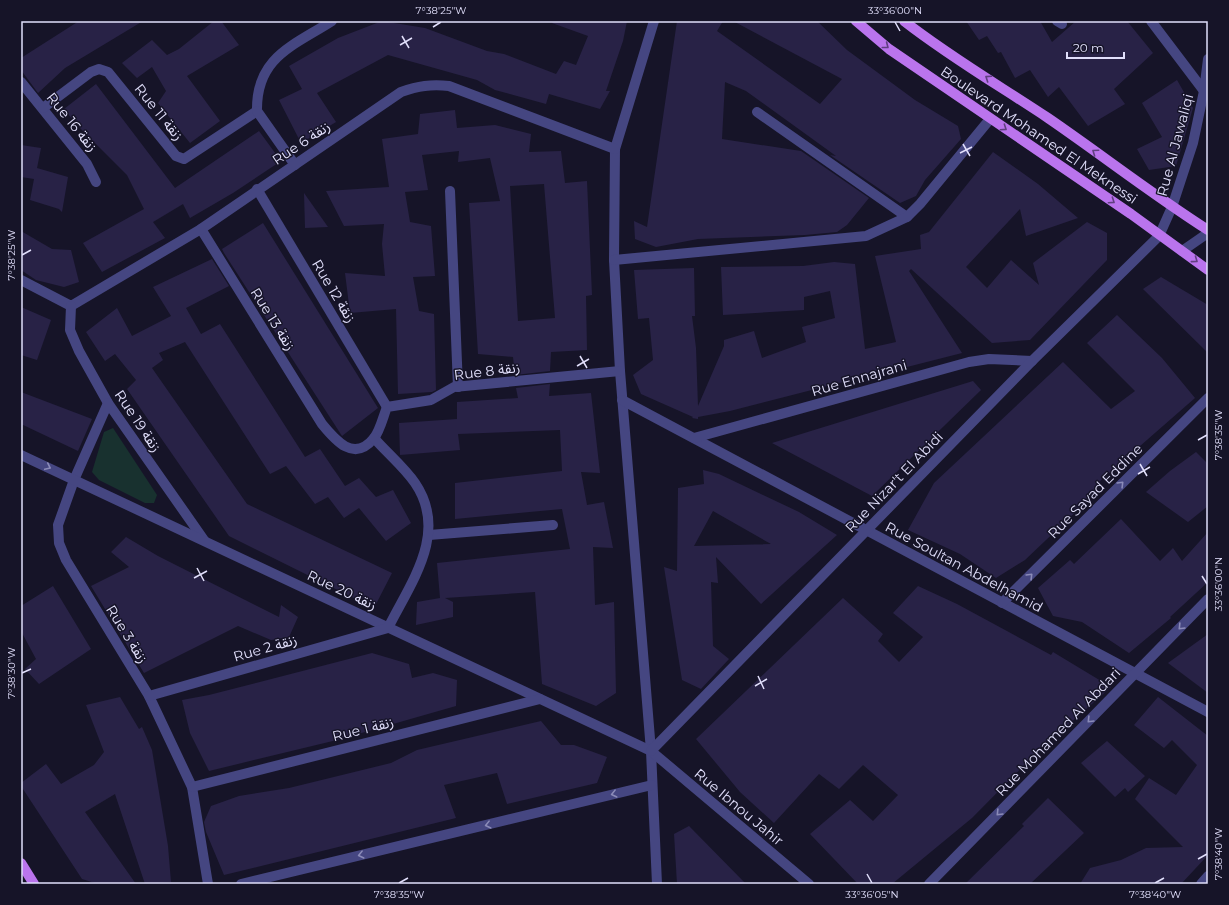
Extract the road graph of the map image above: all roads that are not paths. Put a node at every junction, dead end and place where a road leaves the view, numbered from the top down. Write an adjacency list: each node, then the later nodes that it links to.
1 (332, 21): 10 (street)
2 (654, 21): 13 (street)
3 (856, 21): 12 (main road, Boulevard Mohamed El Meknessi, one-way to 12)
4 (904, 21): 18 (main road, Boulevard Mohamed El Meknessi, one-way to 4)
5 (1151, 21): 8 (street)
6 (1208, 59): 8 (street, Rue Al Jawaliqi)
7 (21, 82): 9 (street, Rue 16 زنقة)
8 (1204, 92): 18 (street, Rue Al Jawaliqi)
9 (43, 108): 10 (street, Rue 11 زنقة); 15 (street, Rue 16 زنقة)
10 (257, 111): 14 (street)
11 (757, 112): 19 (street)
12 (990, 119): 19 (street); 23 (main road, Boulevard Mohamed El Meknessi, one-way to 23)
13 (615, 149): 14 (street, Rue 6 زنقة); 25 (street)
14 (295, 165): 16 (street, Rue 6 زنقة)
15 (96, 182)
16 (258, 189): 20 (street, Rue 6 زنقة); 35 (street, Rue 12 زنقة)
17 (450, 191): 31 (street)
18 (1172, 207): 21 (main road, Boulevard Mohamed El Meknessi); 23 (street, Rue Al Jawaliqi)
19 (907, 217): 25 (street)
20 (201, 229): 28 (street, Rue 6 زنقة); 36 (street, Rue 13 زنقة)
21 (1208, 230)
22 (1208, 233): 24 (street)
23 (1159, 236): 24 (main road, Boulevard Mohamed El Meknessi); 29 (street, Rue Nizar't El Abidi)
24 (1182, 251): 26 (main road, Boulevard Mohamed El Meknessi, one-way to 26)
25 (614, 260): 30 (street)
26 (1208, 270)
27 (21, 280): 28 (street)
28 (70, 306): 34 (street, Rue 19 زنقة)
29 (1032, 361): 37 (street, Rue Ennajrani); 41 (street, Rue Nizar't El Abidi)
30 (620, 372): 31 (street, Rue 8 زنقة); 33 (street)
31 (458, 387): 35 (street, Rue 8 زنقة)
32 (1208, 398): 45 (street, Rue Sayad Eddine, one-way to 32)
33 (622, 400): 37 (street, Rue Soultan Abdelhamid); 51 (street)
34 (108, 403): 39 (street, Rue 3 زنقة); 43 (street, Rue 19 زنقة)
35 (387, 407): 36 (street)
36 (374, 438): 42 (street)
37 (694, 438): 41 (street, Rue Soultan Abdelhamid)
38 (21, 455): 39 (street, Rue 20 زنقة, one-way to 39)
39 (74, 480): 43 (street, Rue 20 زنقة); 48 (street, Rue 3 زنقة)
40 (553, 525): 42 (street)
41 (866, 530): 45 (street, Rue Soultan Abdelhamid); 51 (street, Rue Nizar't El Abidi)
42 (429, 535): 46 (street)
43 (206, 542): 46 (street, Rue 20 زنقة)
44 (1208, 599): 47 (street, Rue Mohamed Al Abdari, one-way to 47)
45 (1002, 603): 47 (street, Rue Soultan Abdelhamid)
46 (388, 628): 48 (street, Rue 2 زنقة); 49 (street, Rue 20 زنقة)
47 (1136, 673): 50 (street, Rue Soultan Abdelhamid); 61 (street, Rue Mohamed Al Abdari, one-way to 61)
48 (149, 696): 53 (street, Rue 3 زنقة)
49 (540, 699): 51 (street, Rue 20 زنقة); 53 (street, Rue 1 زنقة)
50 (1208, 712)
51 (651, 751): 52 (street); 60 (street, Rue Ibnou Jahir)
52 (652, 785): 58 (street, one-way to 58); 59 (street)
53 (192, 787): 57 (street, Rue 3 زنقة)
54 (21, 863): 56 (main road)
55 (1208, 876): 62 (street)
56 (34, 884)
57 (208, 884)
58 (241, 884)
59 (657, 884)
60 (809, 884)
61 (929, 884)
62 (1201, 884)

